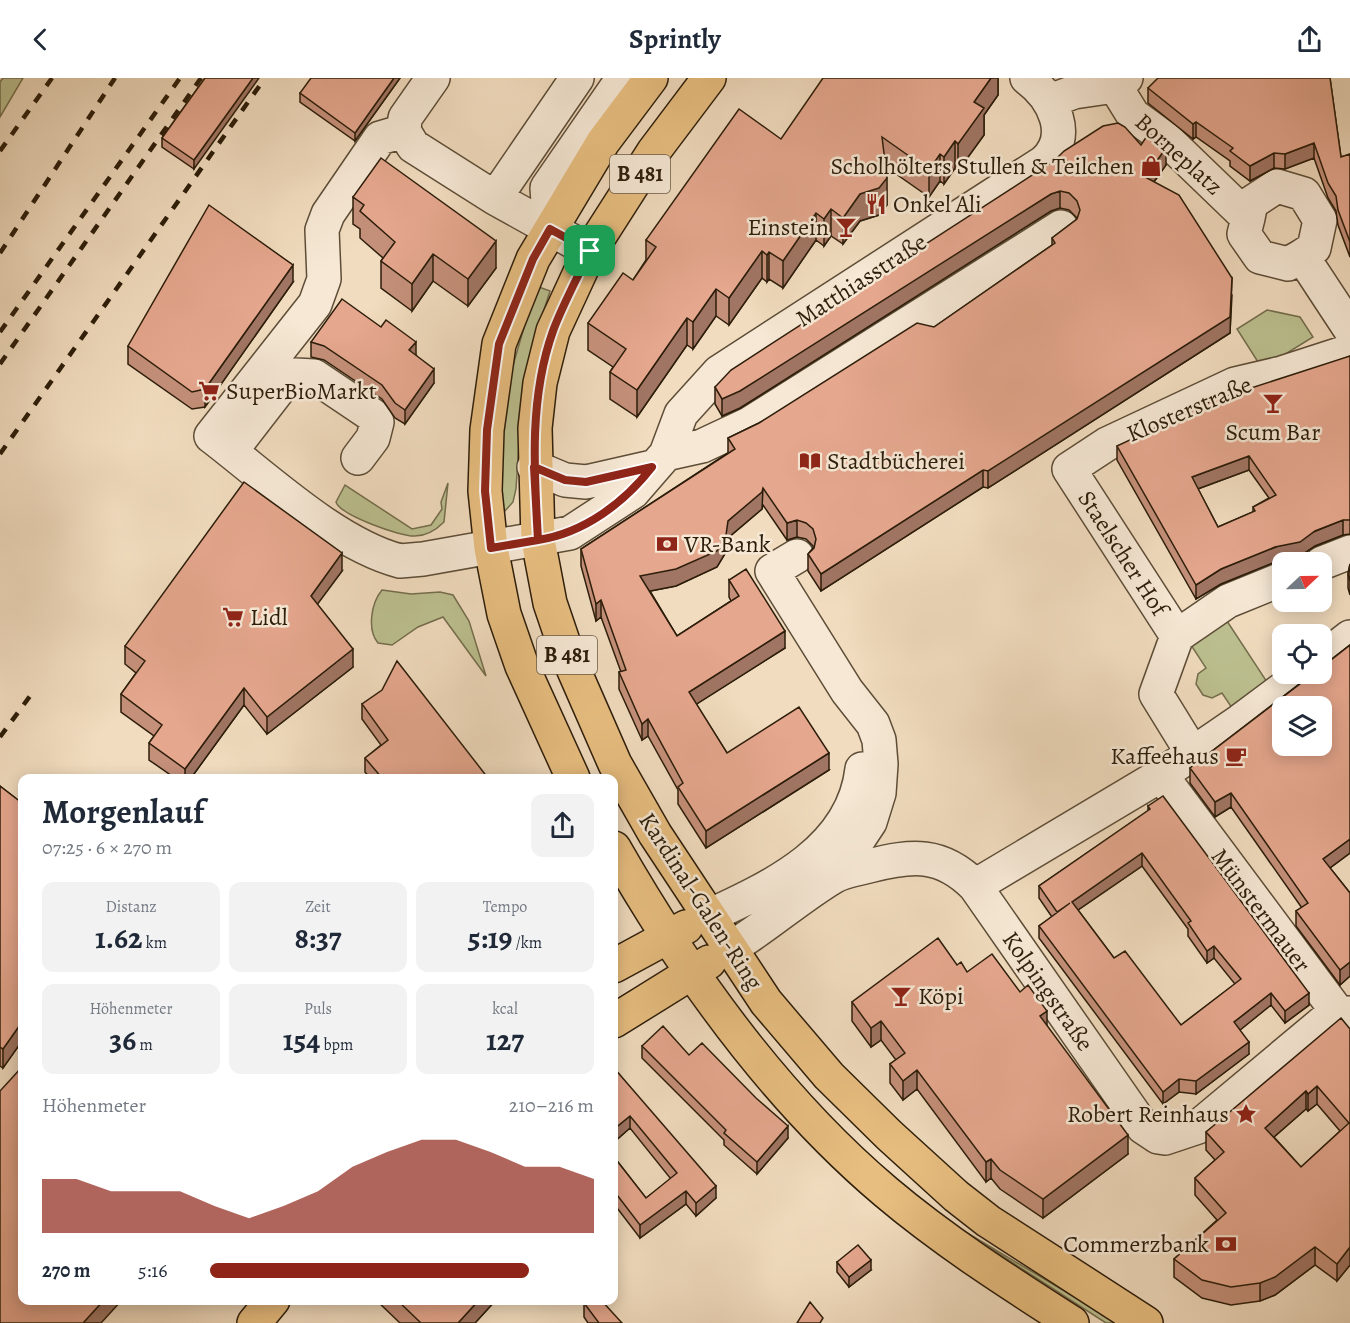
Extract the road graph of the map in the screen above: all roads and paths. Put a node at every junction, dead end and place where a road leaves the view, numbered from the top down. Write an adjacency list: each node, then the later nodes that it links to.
1 (433, 78): 9 (street)
2 (577, 78): 10 (street)
3 (623, 78): 13 (street)
4 (651, 78): 13 (main road, B 481)
5 (1027, 78): 8 (street)
6 (1121, 82): 8 (street); 11 (street, Borneplatz)
7 (701, 85): 14 (main road, Kardinal-Galen-Ring / B 481)
8 (1050, 101): 20 (street, Matthiasstraße)
9 (404, 131): 10 (street); 18 (street, Matthiasstraße)
10 (495, 198): 13 (street)
11 (1248, 218): 15 (street); 15 (street, Borneplatz)
12 (1061, 226): 20 (street)
13 (550, 229): 14 (street); 24 (main road, B 481)
14 (590, 251): 21 (main road, Kardinal-Galen-Ring / B 481)
15 (1302, 256): 16 (street)
16 (1350, 329)
17 (1350, 351): 22 (street, Klosterstraße)
18 (231, 451): 19 (street); 24 (street, Matthiasstraße)
19 (358, 458)
20 (659, 460): 21 (street); 23 (street, Matthiasstraße)
21 (534, 467): 23 (main road, Kardinal-Galen-Ring / B 481)
22 (1069, 469): 29 (street, Staelscher Hof)
23 (538, 540): 24 (street, Matthiasstraße); 40 (main road, Kardinal-Galen-Ring / B 481)
24 (491, 548): 35 (main road, B 481)
25 (1350, 552): 26 (street)
26 (1332, 559)
27 (784, 563): 33 (street)
28 (1272, 583): 29 (street)
29 (1177, 636): 34 (street)
30 (1350, 637): 31 (street)
31 (1332, 651)
32 (1289, 684): 34 (street)
33 (847, 691): 38 (street); 40 (street)
34 (1194, 754): 36 (street)
35 (571, 774)
36 (1169, 786): 39 (street); 45 (street, Münstermauer)
37 (618, 855): 41 (main road, Kardinal-Galen-Ring)
38 (835, 875): 39 (street, Kolpingstraße); 42 (street, Kolpingstraße)
39 (975, 886): 45 (street, Kolpingstraße)
40 (709, 915): 41 (main road); 42 (main road, Kardinal-Galen-Ring / B 481)
41 (668, 936): 43 (main road); 44 (main road, Kardinal-Galen-Ring)
42 (731, 948): 44 (main road); 50 (main road, Kardinal-Galen-Ring)
43 (618, 964)
44 (692, 973): 46 (main road); 49 (main road, Kardinal-Galen-Ring)
45 (1344, 1013)
46 (618, 1019)
47 (269, 1305): 48 (main road)
48 (254, 1323)
49 (1072, 1323)
50 (1146, 1323)

